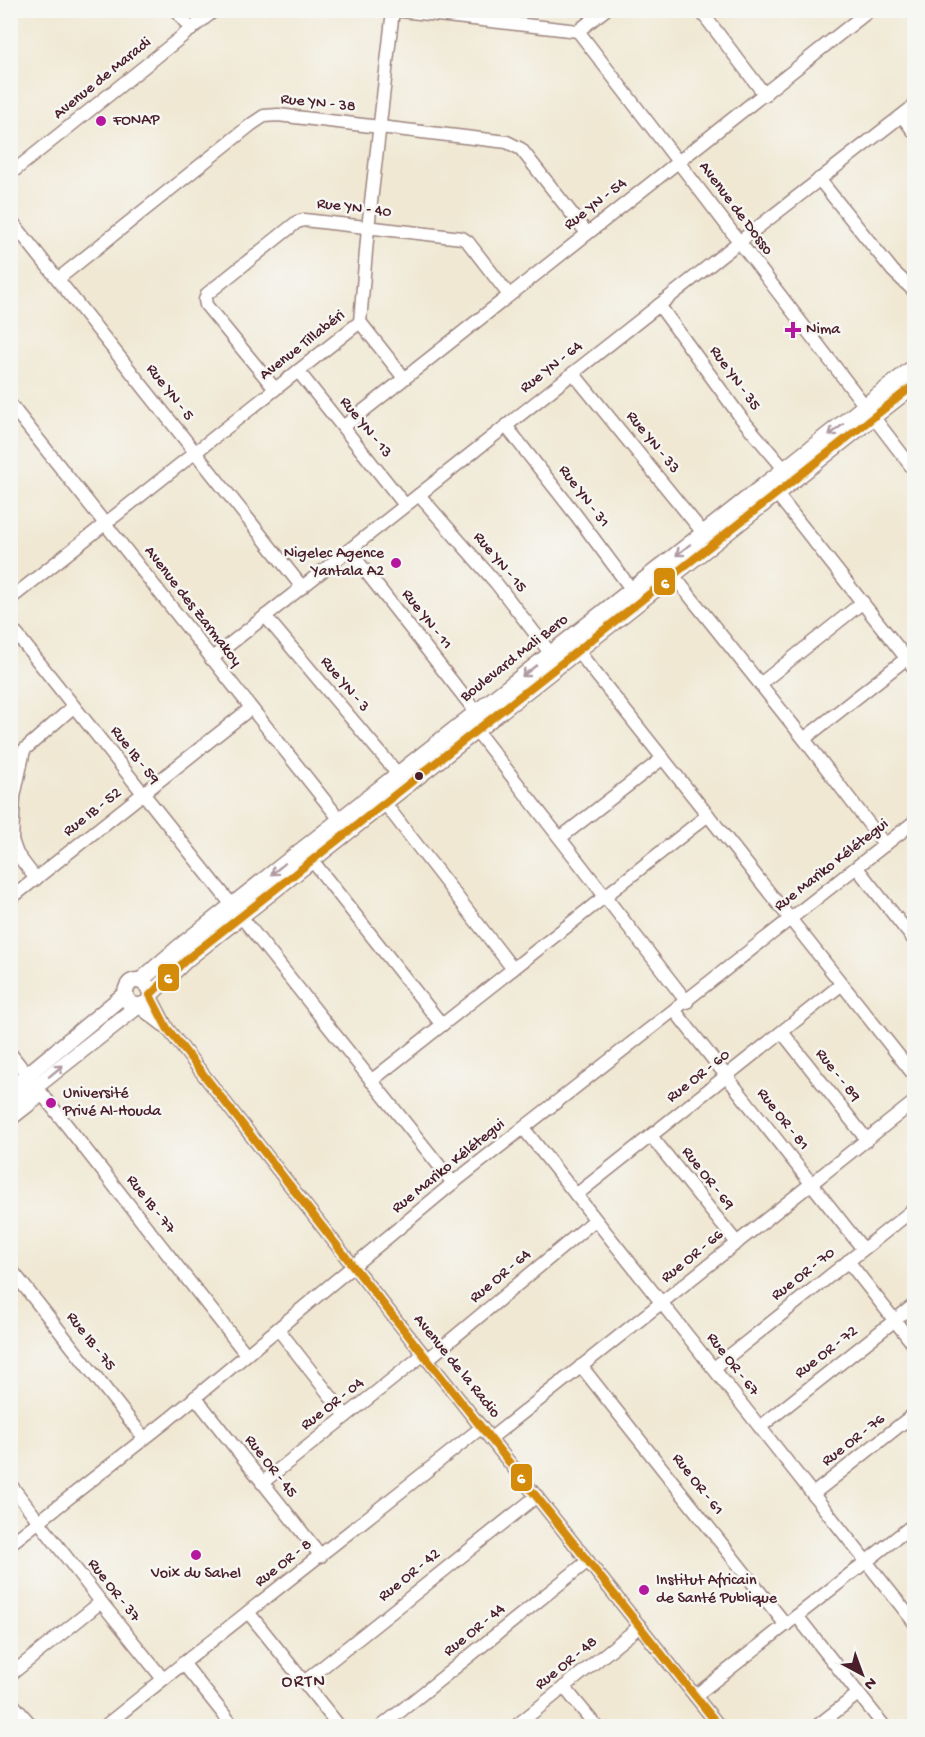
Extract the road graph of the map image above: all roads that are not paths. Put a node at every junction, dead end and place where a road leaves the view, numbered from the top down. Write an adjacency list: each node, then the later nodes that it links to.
1 (176, 10): 7 (street)
2 (216, 10): 7 (street, Avenue de Maradi)
3 (393, 10): 8 (street); 12 (street, Avenue Tillabéri)
4 (605, 10): 8 (street)
5 (700, 10): 9 (street)
6 (870, 10): 9 (street, Rue YN - 54)
7 (191, 30): 15 (street, Avenue de Maradi)
8 (579, 31): 14 (street, Avenue de Dosso)
9 (765, 95): 14 (street, Rue YN - 54)
10 (915, 106): 11 (street, Rue YN - 64)
11 (902, 116): 13 (street); 16 (street, Rue YN - 64)
12 (380, 127): 18 (street, Avenue Tillabéri); 19 (street, Rue YN - 38); 21 (street, Rue YN - 38)
13 (915, 132)
14 (679, 163): 19 (street, Rue YN - 54); 20 (street, Avenue de Dosso)
15 (10, 174)
16 (819, 179): 20 (street, Rue YN - 64); 22 (street)
17 (10, 219): 21 (street, Rue YN - 5)
18 (368, 228): 23 (street, Rue YN - 40); 25 (street, Avenue Tillabéri); 31 (street, Rue YN - 40)
19 (587, 233): 23 (street, Rue YN - 54)
20 (739, 242): 24 (street, Rue YN - 64); 33 (street, Avenue de Dosso)
21 (58, 279): 36 (street, Rue YN - 5)
22 (915, 291)
23 (509, 295): 29 (street, Rue YN - 54)
24 (659, 305): 28 (street, Rue YN - 64); 37 (street, Rue YN - 35)
25 (360, 322): 27 (street, Avenue Tillabéri); 29 (street)
26 (915, 367): 33 (main road, Boulevard Mali Bero)
27 (298, 371): 31 (street, Avenue Tillabéri); 35 (street, Rue YN - 13)
28 (573, 373): 34 (street, Rue YN - 64); 43 (street, Rue YN - 33)
29 (404, 378): 35 (street, Rue YN - 54)
30 (915, 385): 33 (main road, Boulevard Mali Bero)
31 (275, 389): 36 (street, Avenue Tillabéri)
32 (10, 404): 42 (street, Avenue des Zarmakoy)
33 (869, 412): 37 (main road, Boulevard Mali Bero, one-way to 37); 38 (street, Avenue de Dosso); 39 (main road, Boulevard Mali Bero)
34 (506, 426): 40 (street, Rue YN - 64); 47 (street, Rue YN - 31)
35 (343, 427): 41 (street, Rue YN - 13)
36 (195, 453): 42 (street, Avenue Tillabéri); 46 (street, Rue YN - 5)
37 (785, 470): 39 (main road, Boulevard Mali Bero)
38 (915, 470)
39 (773, 489): 43 (main road, Boulevard Mali Bero); 45 (main road, Boulevard Mali Bero); 49 (street)
40 (419, 495): 41 (street, Rue YN - 64); 53 (street, Rue YN - 15)
41 (405, 505): 44 (street, Rue YN - 64)
42 (105, 524): 48 (street, Avenue Tillabéri); 54 (street, Avenue des Zarmakoy)
43 (704, 534): 45 (main road, Boulevard Mali Bero, one-way to 45)
44 (349, 550): 46 (street, Rue YN - 64); 59 (street, Rue YN - 11)
45 (670, 570): 47 (main road, Boulevard Mali Bero); 52 (main road, Boulevard Mali Bero); 56 (street)
46 (302, 587): 50 (street, Rue YN - 64)
47 (632, 590): 52 (main road, Boulevard Mali Bero)
48 (10, 599)
49 (863, 602): 55 (street); 56 (street)
50 (265, 616): 54 (street, Rue YN - 64); 62 (street, Rue YN - 3)
51 (10, 626): 57 (street, Rue IB - 59)
52 (574, 645): 53 (main road, Boulevard Mali Bero); 59 (main road, Boulevard Mali Bero); 61 (street)
53 (551, 654): 59 (main road, Boulevard Mali Bero, one-way to 59)
54 (211, 658): 58 (street, Avenue des Zarmakoy)
55 (911, 663): 60 (street)
56 (760, 684): 60 (street)
57 (73, 707): 63 (street, Rue IB - 59); 64 (street)
58 (251, 708): 63 (street, Rue IB - 52); 68 (street, Avenue des Zarmakoy)
59 (473, 720): 62 (main road, Boulevard Mali Bero); 65 (main road, Boulevard Mali Bero); 69 (street, Rue YN - 11)
60 (804, 739): 70 (street)
61 (663, 758): 66 (street); 69 (street)
62 (398, 774): 65 (main road, Boulevard Mali Bero)
63 (143, 795): 73 (street, Rue IB - 52); 76 (street, Rue IB - 59)
64 (12, 797): 73 (street)
65 (380, 798): 68 (main road, Boulevard Mali Bero); 79 (street)
66 (708, 815): 74 (street); 77 (street)
67 (915, 822): 70 (street, Rue Mariko Kélétegui)
68 (345, 825): 71 (main road, Boulevard Mali Bero)
69 (560, 838): 74 (street, Rue YN - 11)
70 (885, 845): 72 (street, Rue Mariko Kélétegui)
71 (308, 855): 76 (main road, Boulevard Mali Bero); 87 (street)
72 (857, 868): 77 (street, Rue Mariko Kélétegui); 78 (street)
73 (36, 879): 75 (street, Rue IB - 52)
74 (605, 897): 79 (street); 84 (street, Rue YN - 11)
75 (10, 899)
76 (237, 912): 80 (main road, Boulevard Mali Bero); 83 (main road, Boulevard Mali Bero); 93 (street, Rue IB - 59)
77 (791, 920): 81 (street); 84 (street, Rue Mariko Kélétegui)
78 (915, 940)
79 (513, 969): 87 (street)
80 (140, 981): 82 (main road); 83 (main road)
81 (842, 984): 89 (street, Rue OR - 60); 92 (street)
82 (125, 994): 85 (main road); 94 (main road)
83 (150, 995): 85 (main road); 88 (street)
84 (687, 1002): 86 (street, Rue Mariko Kélétegui)
85 (138, 1006): 88 (street); 94 (main road, one-way to 85)
86 (675, 1011): 91 (street, Rue OR - 81); 99 (street, Rue Mariko Kélétegui)
87 (442, 1025): 93 (street)
88 (167, 1028): 110 (street, Avenue de la Radio)
89 (782, 1032): 91 (street, Rue OR - 60); 101 (street, Rue - - 89)
90 (10, 1053): 94 (street, Rue IB - 77)
91 (726, 1076): 100 (street, Rue OR - 60); 103 (street, Rue OR - 81)
92 (915, 1076)
93 (371, 1081): 102 (street, Rue IB - 59)
94 (36, 1086): 95 (main road); 97 (main road); 98 (street); 117 (street, Rue IB - 77)
95 (10, 1089)
96 (915, 1102): 101 (street, Rue OR - 66)
97 (10, 1107)
98 (10, 1120)
99 (524, 1129): 102 (street, Rue Mariko Kélétegui); 104 (street, Rue OR - 67)
100 (651, 1136): 104 (street, Rue OR - 60); 107 (street, Rue OR - 69)
101 (867, 1140): 103 (street, Rue OR - 66)
102 (453, 1183): 110 (street, Rue Mariko Kélétegui)
103 (812, 1184): 107 (street, Rue OR - 66); 108 (street, Rue OR - 81)
104 (576, 1195): 106 (street, Rue OR - 67)
105 (915, 1209): 108 (street, Rue OR - 70)
106 (595, 1220): 112 (street, Rue OR - 67); 118 (street, Rue OR - 64)
107 (737, 1243): 112 (street, Rue OR - 66)
108 (863, 1249): 109 (street, Rue OR - 70)
109 (848, 1261): 114 (street); 120 (street, Rue OR - 70)
110 (353, 1266): 115 (street, Rue Mariko Kélétegui); 118 (street, Avenue de la Radio)
111 (10, 1268): 126 (street, Rue IB - 75)
112 (662, 1303): 119 (street, Rue OR - 66); 120 (street, Rue OR - 67)
113 (915, 1305): 114 (street, Rue OR - 72)
114 (895, 1320): 116 (street); 125 (street, Rue OR - 72)
115 (278, 1329): 117 (street, Rue Mariko Kélétegui); 123 (street)
116 (915, 1345)
117 (246, 1354): 121 (street, Rue Mariko Kélétegui)
118 (426, 1356): 123 (street, Rue OR - 04); 124 (street, Avenue de la Radio)
119 (581, 1366): 127 (street, Rue OR - 66); 142 (street, Rue OR - 61)
120 (714, 1368): 125 (street, Rue OR - 67)
121 (195, 1397): 126 (street, Rue Mariko Kélétegui); 128 (street, Rue OR - 45)
122 (915, 1414): 130 (street, Rue OR - 76)
123 (346, 1416): 128 (street, Rue OR - 04)
124 (483, 1427): 127 (street, Avenue de la Radio); 135 (street, Rue OR - 8)
125 (760, 1427): 130 (street, Rue OR - 67)
126 (144, 1438): 132 (street, Rue Mariko Kélétegui)
127 (491, 1438): 131 (street, Avenue de la Radio)
128 (262, 1483): 135 (street, Rue OR - 45)
129 (10, 1484): 132 (street, Rue OR - 37)
130 (813, 1494): 137 (street, Rue OR - 67)
131 (537, 1496): 136 (street, Avenue de la Radio); 147 (street, Rue OR - 42)
132 (39, 1521): 134 (street, Rue Mariko Kélétegui); 138 (street, Rue OR - 37)
133 (915, 1524): 137 (street)
134 (10, 1544)
135 (321, 1556): 139 (street, Rue OR - 8)
136 (588, 1561): 143 (street, Avenue de la Radio); 156 (street, Rue OR - 44)
137 (867, 1562): 140 (street); 141 (street, Rue OR - 67)
138 (101, 1602): 145 (street); 146 (street, Rue OR - 37)
139 (248, 1612): 144 (street, Rue OR - 8); 147 (street)
140 (797, 1616): 142 (street); 149 (street)
141 (915, 1622)
142 (786, 1625): 150 (street)
143 (640, 1626): 148 (street, Rue OR - 48); 150 (street, Avenue de la Radio)
144 (183, 1662): 146 (street, Rue OR - 8); 154 (street)
145 (10, 1675)
146 (164, 1679): 153 (street, Rue OR - 8)
147 (304, 1682): 155 (street)
148 (564, 1687): 157 (street, Rue OR - 48); 158 (street)
149 (858, 1694): 160 (street); 161 (street)
150 (695, 1696): 159 (street, Avenue de la Radio)
151 (10, 1701): 152 (street)
152 (32, 1726)
153 (105, 1726)
154 (233, 1726)
155 (339, 1726)
156 (382, 1726)
157 (516, 1726)
158 (596, 1726)
159 (719, 1726)
160 (817, 1726)
161 (884, 1726)

